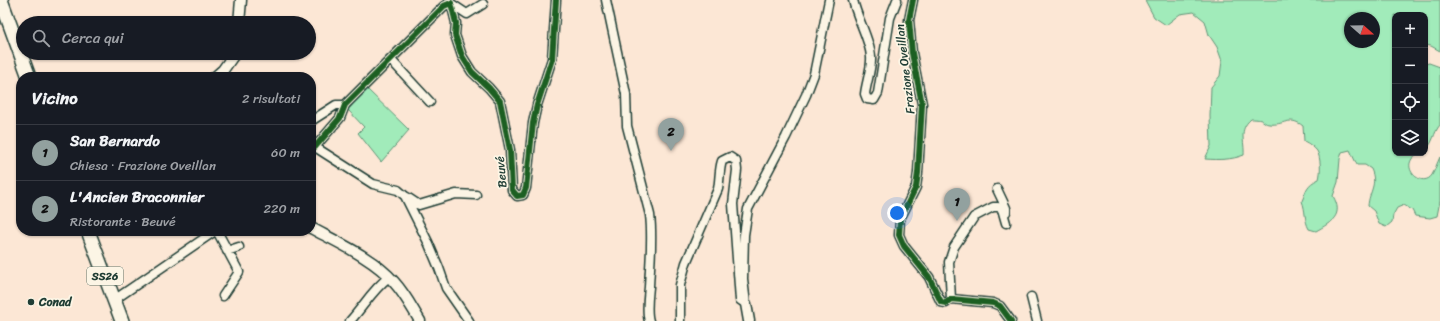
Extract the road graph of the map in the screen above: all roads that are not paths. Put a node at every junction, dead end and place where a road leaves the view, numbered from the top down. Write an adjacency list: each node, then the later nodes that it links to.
1 (1, 0): 12 (main road)
2 (241, 0): 11 (street)
3 (556, 0): 9 (street, Beuvé)
4 (606, 0): 42 (street)
5 (829, 0): 37 (street)
6 (852, 0): 7 (street, Frazione Oveillan)
7 (897, 0)
8 (913, 0): 35 (street, Frazione Oveillan)
9 (449, 2): 10 (street); 15 (street)
10 (483, 4)
11 (240, 16)
12 (16, 41)
13 (23, 60): 16 (main road)
14 (230, 60): 17 (street)
15 (391, 60): 18 (street); 19 (street)
16 (27, 72)
17 (221, 72)
18 (430, 102)
19 (345, 104): 20 (street); 21 (street)
20 (316, 118)
21 (316, 145)
22 (316, 150): 25 (street)
23 (997, 189): 35 (street)
24 (476, 195): 25 (street)
25 (405, 196): 41 (street)
26 (316, 231): 32 (street)
27 (90, 236): 36 (main road, SS26)
28 (209, 236): 36 (street)
29 (219, 236): 31 (street)
30 (239, 248): 31 (street)
31 (227, 251): 33 (street)
32 (389, 276): 39 (street); 40 (street)
33 (223, 296)
34 (1031, 296): 46 (street)
35 (951, 299): 45 (street, Frazione Oveillan)
36 (114, 300): 38 (main road, SS26)
37 (746, 304): 43 (street); 44 (street)
38 (122, 321)
39 (350, 321)
40 (420, 321)
41 (469, 321)
42 (649, 321)
43 (680, 321)
44 (749, 321)
45 (1011, 321)
46 (1036, 321)

